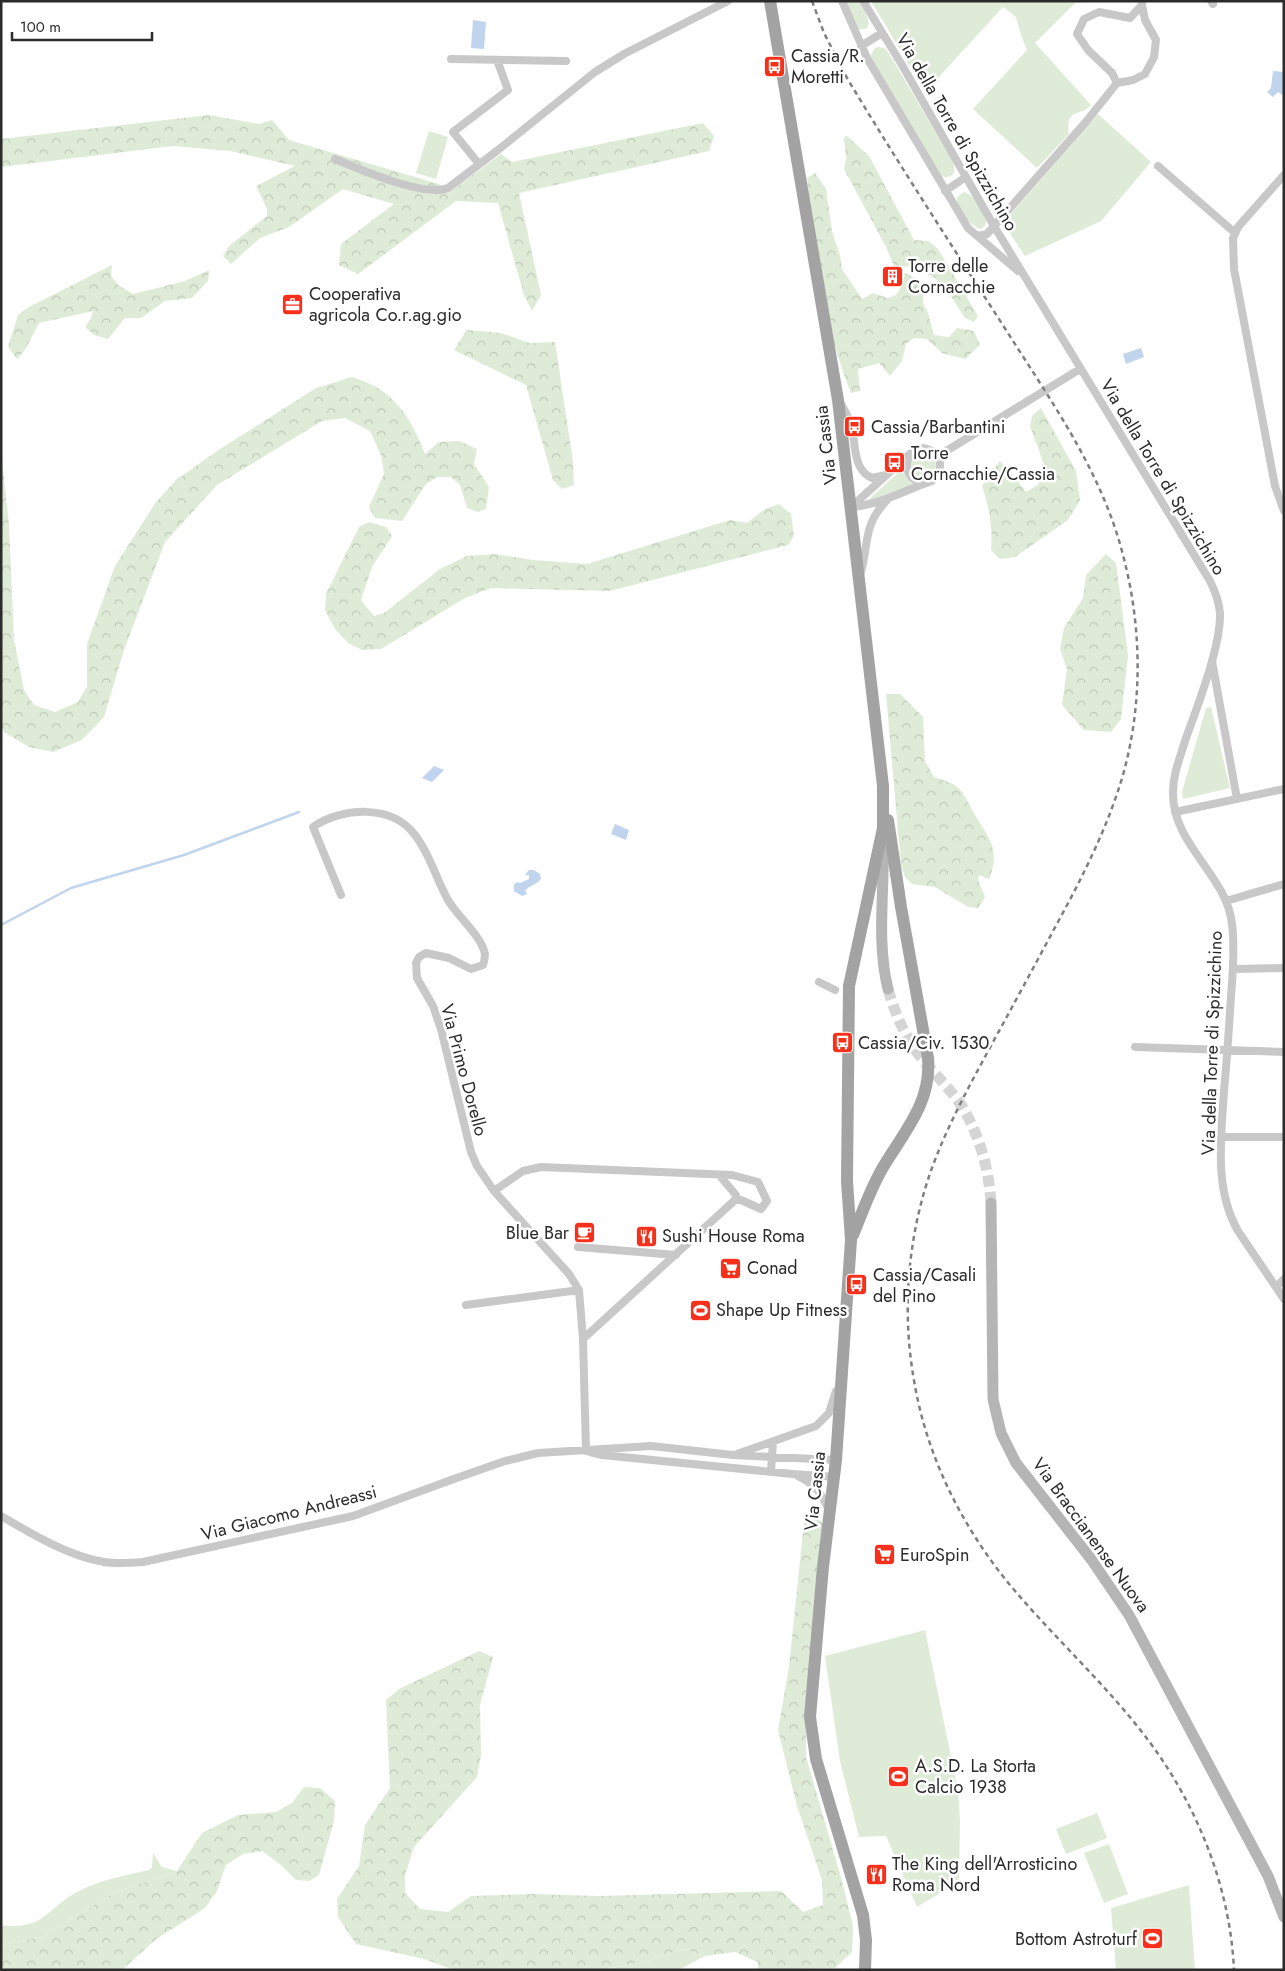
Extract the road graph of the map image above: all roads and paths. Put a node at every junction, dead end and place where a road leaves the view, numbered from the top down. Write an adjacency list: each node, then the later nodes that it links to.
1 (728, 1): 13 (street)
2 (770, 1): 23 (main road, Via Cassia)
3 (842, 1): 7 (street, Via della Torre di Spizzichino)
4 (863, 1): 6 (street, Via della Torre di Spizzichino)
5 (1142, 3): 11 (street); 11 (street)
6 (882, 33): 7 (street); 16 (street, Via della Torre di Spizzichino)
7 (861, 46): 17 (street, Via della Torre di Spizzichino)
8 (451, 59): 9 (street)
9 (497, 60): 10 (street); 13 (street)
10 (566, 60)
11 (1117, 83): 18 (street)
12 (335, 159): 13 (street)
13 (479, 164)
14 (1158, 166): 19 (street)
15 (1284, 176): 19 (street)
16 (966, 177): 17 (street); 18 (street, Via della Torre di Spizzichino)
17 (945, 191): 20 (street, Via della Torre di Spizzichino)
18 (994, 226): 20 (street); 21 (street, Via della Torre di Spizzichino)
19 (1234, 232): 30 (street)
20 (978, 236): 21 (street, Via della Torre di Spizzichino)
21 (1026, 277): 22 (street, Via della Torre di Spizzichino)
22 (1080, 369): 25 (street); 32 (street, Via della Torre di Spizzichino)
23 (838, 400): 26 (street); 29 (main road, Via Cassia)
24 (911, 453): 25 (street); 26 (street); 27 (street)
25 (938, 456): 27 (street)
26 (890, 473): 29 (street)
27 (927, 482): 28 (street)
28 (888, 498): 29 (street); 31 (street)
29 (851, 507): 31 (main road, Via Cassia)
30 (1284, 511)
31 (860, 577): 33 (main road, Via Cassia)
32 (1212, 660): 35 (street); 36 (street, Via della Torre di Spizzichino)
33 (883, 786): 37 (main road, Via Cassia); 55 (main road)
34 (1284, 789): 35 (street)
35 (1237, 799): 36 (street)
36 (1175, 812): 40 (street, Via della Torre di Spizzichino)
37 (882, 828): 44 (main road); 55 (main road, Via Cassia)
38 (1284, 884): 40 (street)
39 (340, 895): 52 (street, Via Primo Dorello)
40 (1226, 901): 42 (street, Via della Torre di Spizzichino)
41 (1284, 968): 42 (street)
42 (1233, 969): 47 (street, Via della Torre di Spizzichino)
43 (818, 982): 45 (street)
44 (888, 989)
45 (835, 990)
46 (1135, 1047): 47 (street)
47 (1228, 1051): 48 (street); 49 (street, Via della Torre di Spizzichino)
48 (1284, 1052)
49 (1221, 1137): 50 (street); 59 (street, Via della Torre di Spizzichino)
50 (1284, 1138)
51 (719, 1175): 52 (street); 53 (street); 53 (street)
52 (494, 1191): 60 (street, Via Primo Dorello)
53 (736, 1200): 57 (street)
54 (991, 1203): 77 (main road, Via Braccianense Nuova)
55 (851, 1240): 64 (main road, Via Cassia)
56 (578, 1247): 57 (street)
57 (676, 1255): 63 (street)
58 (1284, 1279): 59 (street)
59 (1276, 1287): 61 (street, Via della Torre di Spizzichino)
60 (579, 1290): 62 (street); 63 (street, Via Primo Dorello)
61 (1284, 1299)
62 (466, 1305)
63 (583, 1339): 65 (street, Via Primo Dorello)
64 (843, 1367): 66 (street, Via Giacomo Andreassi); 71 (main road, Via Cassia)
65 (585, 1440): 67 (street); 68 (street, Via Primo Dorello)
66 (773, 1442): 69 (street, Via Giacomo Andreassi); 70 (street)
67 (596, 1449): 68 (street, Via Giacomo Andreassi); 69 (street, Via Giacomo Andreassi)
68 (586, 1451): 72 (street, Via Giacomo Andreassi); 76 (street, Via Giacomo Andreassi)
69 (733, 1455): 70 (street, Via Giacomo Andreassi)
70 (772, 1458): 71 (street, Via Giacomo Andreassi); 72 (street)
71 (836, 1460): 74 (main road, Via Cassia)
72 (771, 1471): 73 (street, Via Giacomo Andreassi)
73 (794, 1474): 74 (street, Via Giacomo Andreassi); 75 (street, Via Giacomo Andreassi)
74 (834, 1477): 75 (main road, Via Cassia)
75 (830, 1512): 78 (main road, Via Cassia)
76 (1, 1516)
77 (1284, 1917)
78 (865, 1970)

